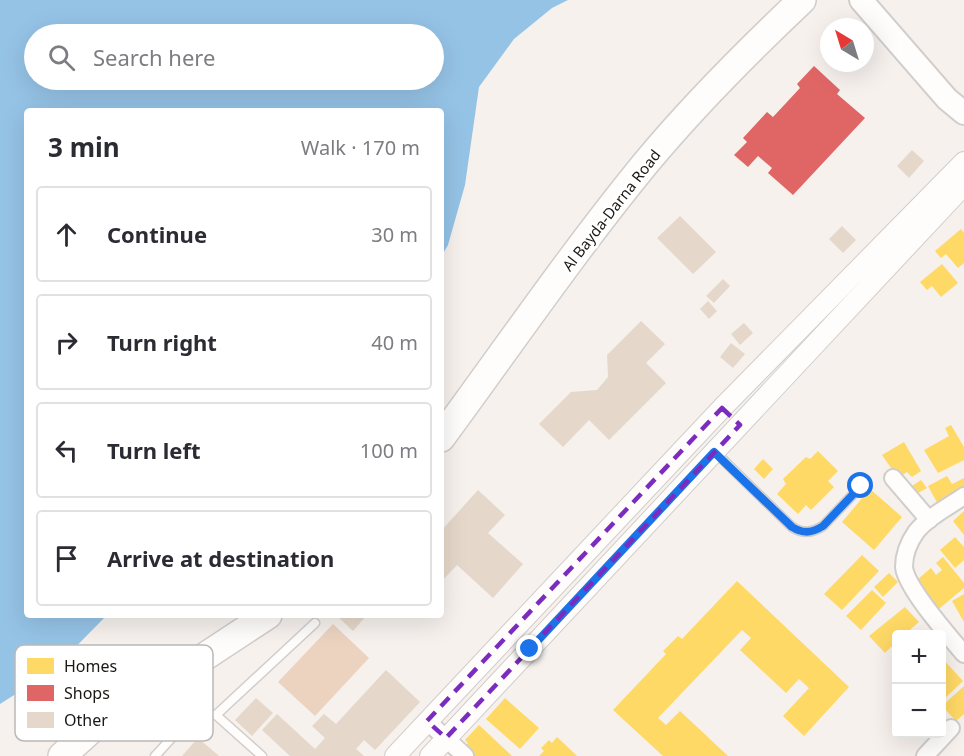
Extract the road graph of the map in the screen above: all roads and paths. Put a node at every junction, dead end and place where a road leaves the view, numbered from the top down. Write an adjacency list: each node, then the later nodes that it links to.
1 (802, 0): 8 (highway, Al Bayda-Darna Road)
2 (861, 0): 3 (main road)
3 (964, 113)
4 (964, 162): 6 (street)
5 (964, 185): 7 (street)
6 (722, 408): 7 (street); 20 (street)
7 (741, 425): 9 (street)
8 (444, 434)
9 (714, 452): 11 (lane); 22 (street)
10 (893, 478): 13 (street)
11 (861, 486)
12 (964, 496): 13 (street)
13 (929, 520): 16 (street)
14 (263, 618): 17 (highway)
15 (315, 623): 19 (lane)
16 (958, 634): 18 (street)
17 (213, 650)
18 (964, 654)
19 (216, 715): 27 (lane)
20 (427, 721): 22 (street); 28 (street)
21 (951, 728): 31 (street)
22 (446, 738): 29 (street); 30 (street)
23 (79, 741): 25 (highway)
24 (170, 741): 26 (lane)
25 (62, 756)
26 (155, 756)
27 (262, 756)
28 (395, 756)
29 (430, 756)
30 (465, 756)
31 (925, 756)

